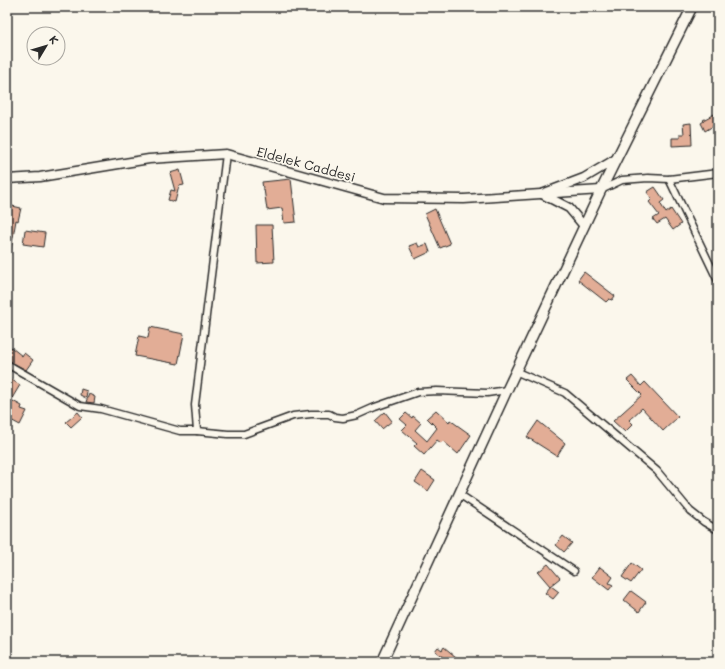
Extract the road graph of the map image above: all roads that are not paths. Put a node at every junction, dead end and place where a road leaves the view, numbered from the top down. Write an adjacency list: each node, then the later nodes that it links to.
1 (691, 9): 3 (main road)
2 (226, 154): 6 (street, Eldelek Caddesi); 8 (street, Eldelek Caddesi); 14 (street)
3 (616, 159): 7 (main road); 8 (street)
4 (718, 173): 5 (street)
5 (669, 179): 7 (street); 10 (street)
6 (7, 180)
7 (600, 190): 8 (street, Eldelek Caddesi); 9 (main road)
8 (542, 194): 9 (street)
9 (584, 226): 12 (main road)
10 (718, 281)
11 (7, 364): 14 (street)
12 (516, 371): 13 (main road); 16 (street)
13 (506, 390): 14 (street); 15 (main road)
14 (197, 431)
15 (458, 494): 17 (street); 18 (main road)
16 (718, 530)
17 (574, 571)
18 (382, 662)

